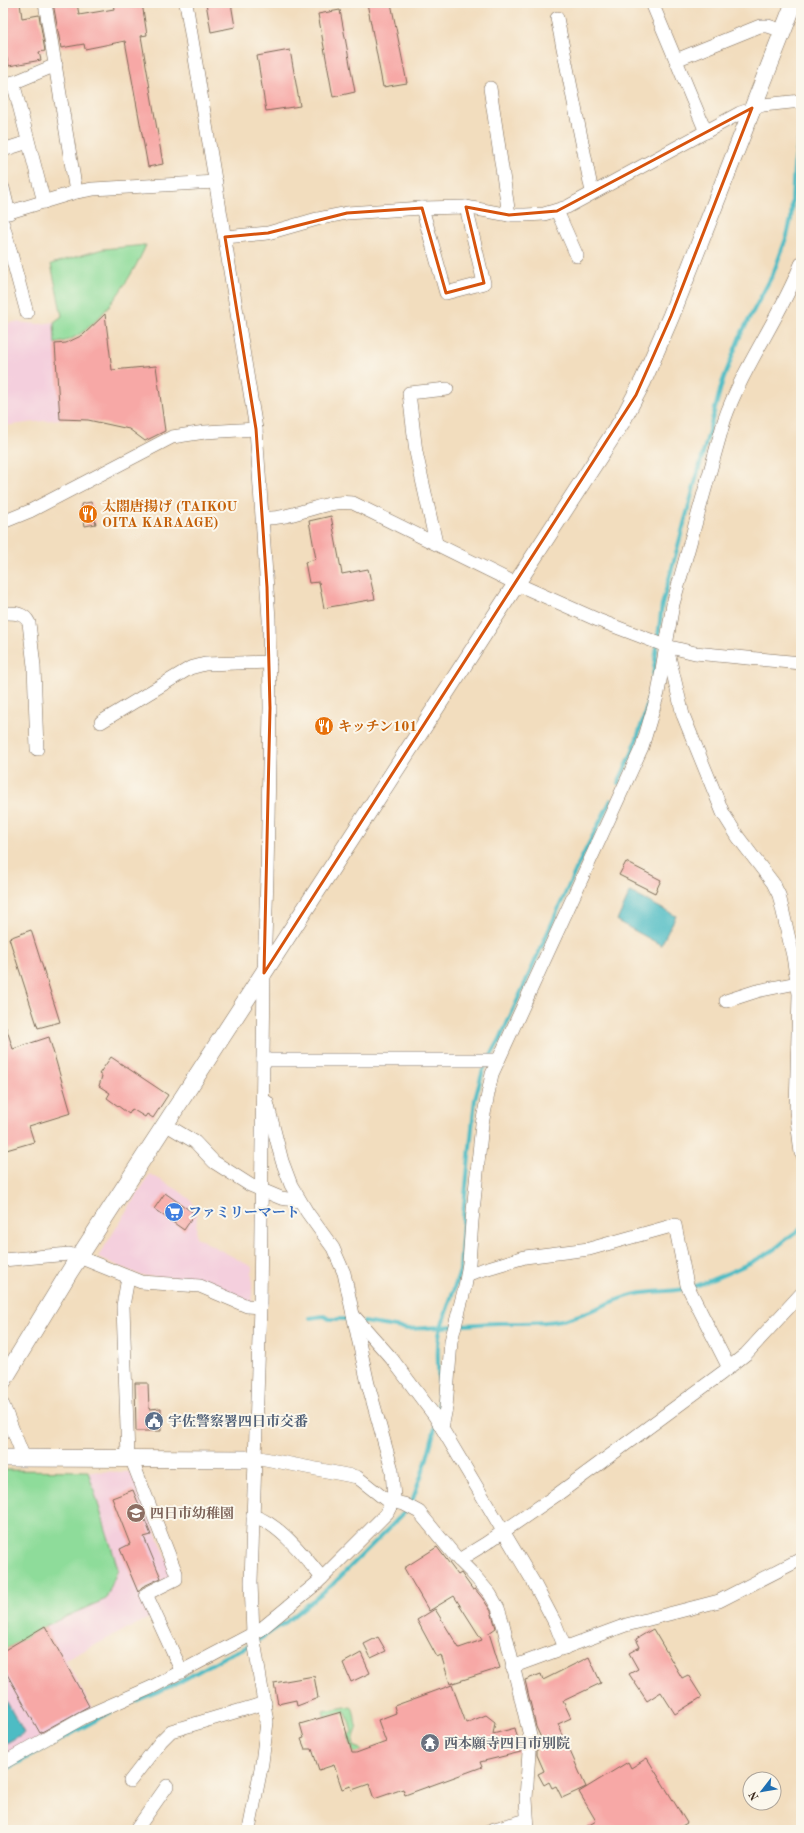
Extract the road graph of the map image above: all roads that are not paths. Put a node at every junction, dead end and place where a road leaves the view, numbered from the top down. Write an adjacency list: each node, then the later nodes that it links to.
1 (45, 3): 8 (street)
2 (186, 3): 16 (street)
3 (652, 3): 7 (street)
4 (794, 3): 6 (street)
5 (557, 18): 19 (street)
6 (782, 31): 7 (street); 12 (street)
7 (676, 60): 13 (street)
8 (56, 65): 9 (street); 18 (street)
9 (8, 84): 14 (street)
10 (490, 88): 24 (street)
11 (801, 101): 12 (street)
12 (752, 108): 13 (street); 35 (street)
13 (706, 132): 19 (street)
14 (28, 142): 15 (street); 20 (street)
15 (3, 150)
16 (216, 182): 18 (street); 26 (street)
17 (3, 188): 25 (street)
18 (76, 192): 20 (street)
19 (592, 192): 23 (street)
20 (44, 202): 25 (street)
21 (466, 207): 22 (street); 22 (street); 24 (street)
22 (422, 208): 26 (street)
23 (557, 211): 24 (street); 27 (street)
24 (510, 215)
25 (5, 217): 29 (street)
26 (225, 237): 31 (street)
27 (578, 256)
28 (801, 264): 37 (street)
29 (27, 313)
30 (447, 389): 34 (street)
31 (256, 428): 32 (street); 33 (street)
32 (263, 518): 34 (street); 38 (street)
33 (3, 522)
34 (436, 543): 35 (street)
35 (517, 584): 37 (street); 42 (street)
36 (3, 613): 41 (street)
37 (666, 646): 39 (street); 43 (street); 47 (street)
38 (270, 662): 40 (street); 42 (street)
39 (801, 663)
40 (100, 722)
41 (37, 749)
42 (264, 973): 46 (street); 49 (street)
43 (797, 983): 44 (street); 45 (street)
44 (726, 1001)
45 (800, 1022): 50 (street)
46 (263, 1060): 47 (street); 48 (street)
47 (498, 1060): 55 (street)
48 (262, 1083): 51 (street); 52 (street)
49 (166, 1124): 51 (street); 53 (street)
50 (801, 1153)
51 (261, 1191): 52 (street); 58 (street)
52 (300, 1201): 59 (street)
53 (79, 1257): 54 (street); 56 (street); 61 (street)
54 (3, 1260)
55 (468, 1274): 60 (street); 63 (street)
56 (128, 1278): 58 (street); 66 (street)
57 (801, 1294): 60 (street)
58 (260, 1307): 67 (street)
59 (353, 1315): 63 (street); 68 (street)
60 (729, 1368): 70 (street)
61 (3, 1381)
62 (3, 1405): 65 (street)
63 (442, 1428): 70 (street)
64 (3, 1458): 65 (street)
65 (24, 1458): 66 (street)
66 (129, 1458): 67 (street); 77 (street)
67 (255, 1458): 68 (street); 69 (street)
68 (394, 1501): 72 (street); 73 (street)
69 (253, 1516): 73 (street); 74 (street)
70 (503, 1532): 72 (street); 75 (street)
71 (801, 1559): 75 (street)
72 (459, 1560): 76 (street)
73 (322, 1578): 74 (street)
74 (254, 1640): 77 (street); 78 (street)
75 (565, 1648): 76 (street)
76 (512, 1667): 82 (street)
77 (182, 1672): 79 (street)
78 (265, 1703): 80 (street); 84 (street)
79 (3, 1763)
80 (130, 1781)
81 (168, 1786): 83 (street)
82 (528, 1825): 85 (street)
83 (136, 1830)
84 (249, 1830)
85 (491, 1830)

